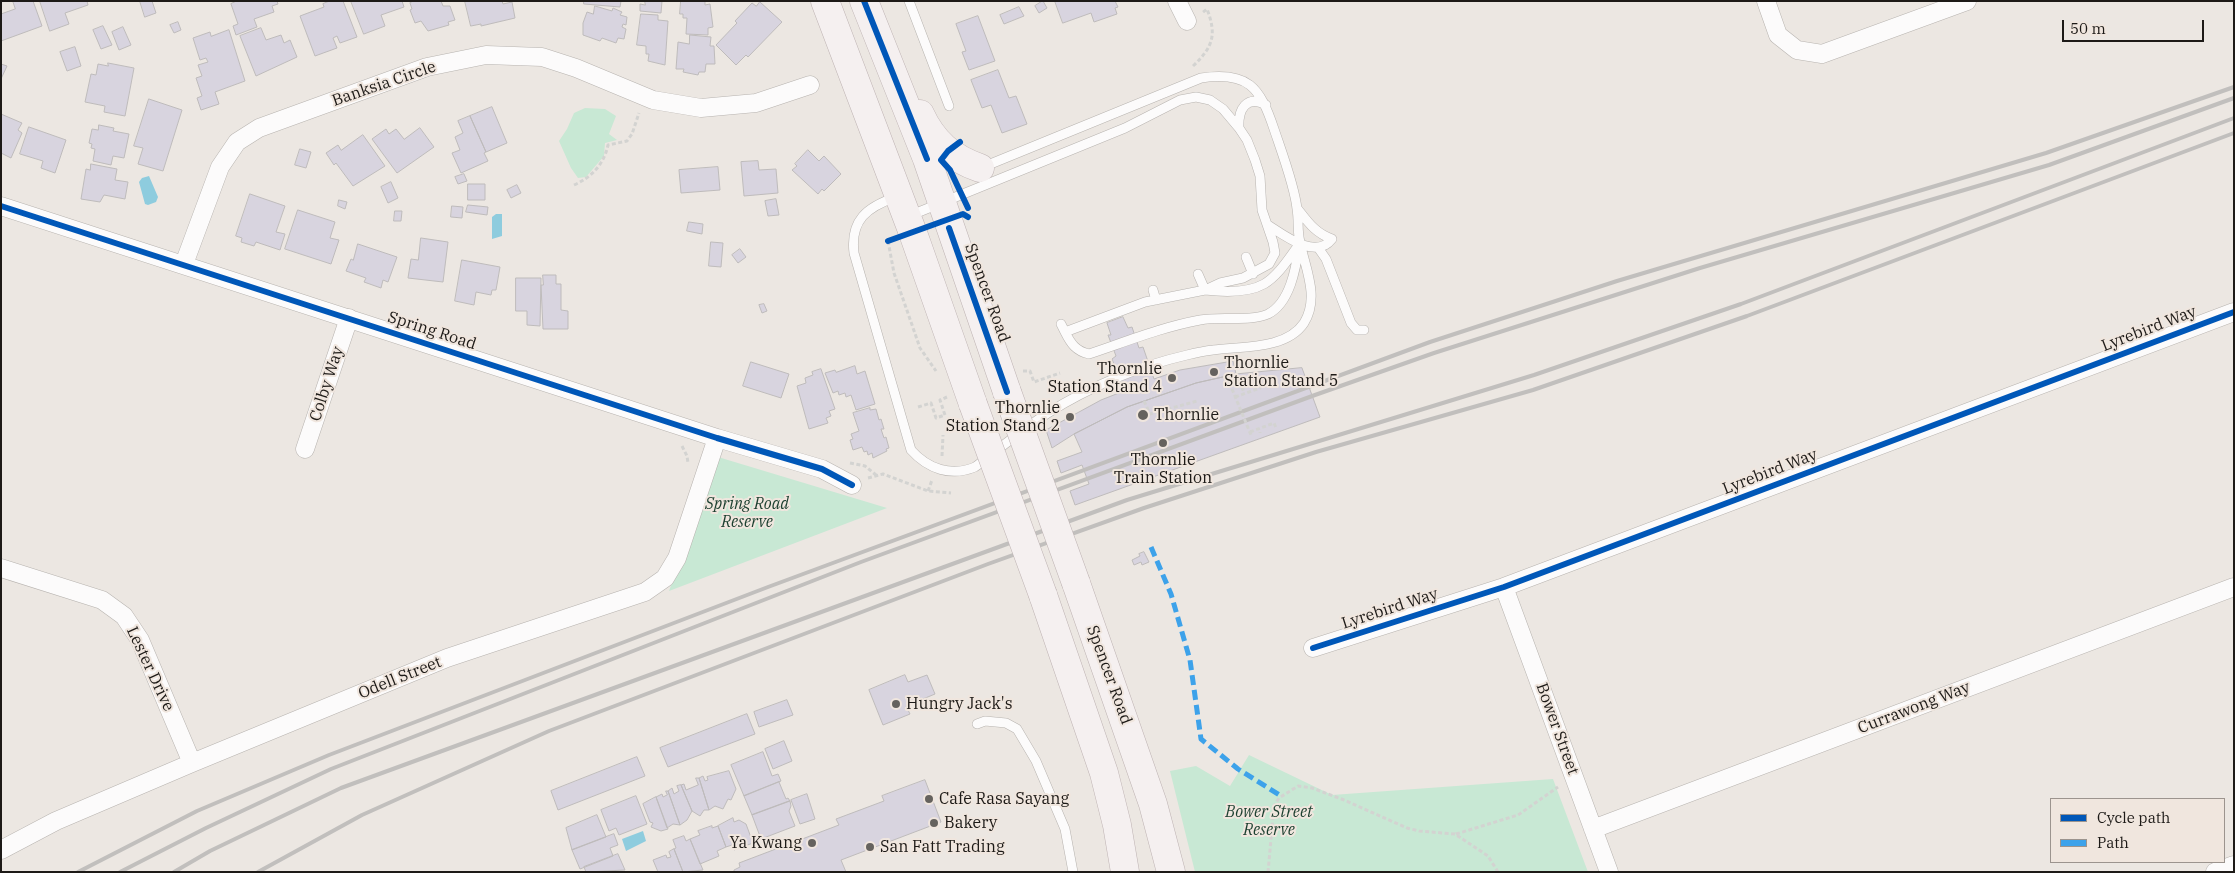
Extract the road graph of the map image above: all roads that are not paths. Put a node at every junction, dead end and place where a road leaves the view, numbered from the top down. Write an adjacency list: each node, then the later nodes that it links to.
1 (825, 1): 17 (main road)
2 (864, 1): 14 (main road, Spencer Road)
3 (874, 1): 13 (main road)
4 (909, 1): 10 (lane)
5 (1177, 1): 8 (street)
6 (1766, 1): 7 (street)
7 (1967, 1)
8 (1187, 21)
9 (810, 85): 22 (street, Banksia Circle)
10 (949, 106)
11 (1266, 106): 12 (lane); 13 (lane); 16 (lane)
12 (1239, 128): 14 (lane); 18 (lane)
13 (980, 168)
14 (941, 203): 17 (lane); 38 (main road, Spencer Road, bridge)
15 (1, 206): 22 (street, Spring Road)
16 (1297, 208): 19 (lane); 20 (lane)
17 (901, 222): 19 (lane); 45 (main road, bridge)
18 (1268, 225): 19 (lane); 24 (lane)
19 (1300, 243): 20 (lane); 26 (lane); 27 (lane)
20 (1319, 248): 30 (lane)
21 (1246, 257): 24 (lane)
22 (184, 264): 29 (street, Spring Road)
23 (1198, 274): 26 (lane)
24 (1253, 274): 26 (lane)
25 (1152, 290): 27 (lane)
26 (1204, 290): 27 (lane)
27 (1156, 300)
28 (2234, 312): 35 (street, Lyrebird Way)
29 (349, 318): 31 (street, Spring Road); 32 (street, Colby Way)
30 (1364, 330)
31 (717, 438): 33 (street, Spring Road); 40 (street, Odell Street)
32 (305, 449)
33 (852, 485)
34 (1, 568): 40 (street, Lester Drive)
35 (1504, 587): 37 (street, Lyrebird Way); 41 (street, Bower Street)
36 (2234, 587): 41 (street, Currawong Way)
37 (1313, 648)
38 (1124, 717): 46 (main road); 47 (main road, Spencer Road)
39 (977, 724): 44 (lane)
40 (192, 763): 42 (street, Odell Street)
41 (1593, 829): 48 (street, Bower Street)
42 (1, 850)
43 (2234, 864): 49 (street)
44 (1073, 872)
45 (1125, 872)
46 (1154, 872)
47 (1171, 872)
48 (1609, 872)
49 (2214, 872)

